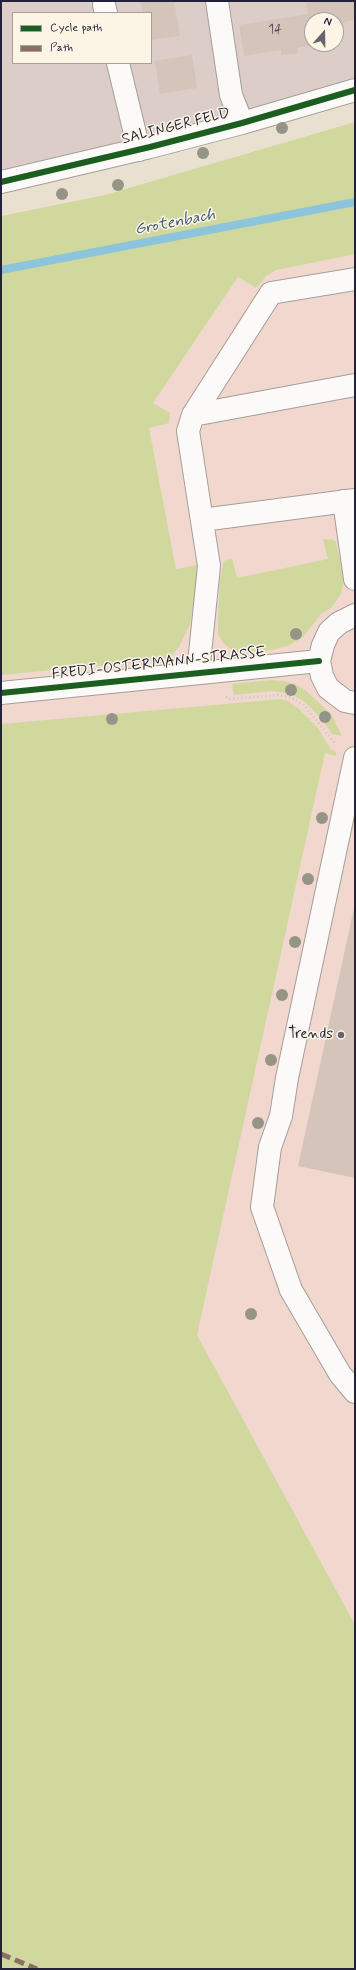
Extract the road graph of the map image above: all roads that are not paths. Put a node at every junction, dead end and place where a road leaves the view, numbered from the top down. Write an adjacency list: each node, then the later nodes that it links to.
1 (217, 1): 4 (street)
2 (118, 64): 5 (street)
3 (355, 90): 4 (street, SALINGER FELD)
4 (242, 123): 5 (street, SALINGER FELD)
5 (139, 150): 6 (street, SALINGER FELD)
6 (1, 182)
7 (355, 279): 9 (street)
8 (355, 385): 9 (street)
9 (193, 416): 11 (street)
10 (350, 501): 11 (street); 12 (street)
11 (202, 520): 15 (street)
12 (355, 579)
13 (355, 615): 14 (street)
14 (319, 662): 15 (street, FREDI-OSTERMANN-STRASSE); 17 (street)
15 (198, 673): 16 (street, FREDI-OSTERMANN-STRASSE)
16 (1, 692)
17 (355, 703)
18 (348, 750): 19 (street)
19 (355, 1392)

